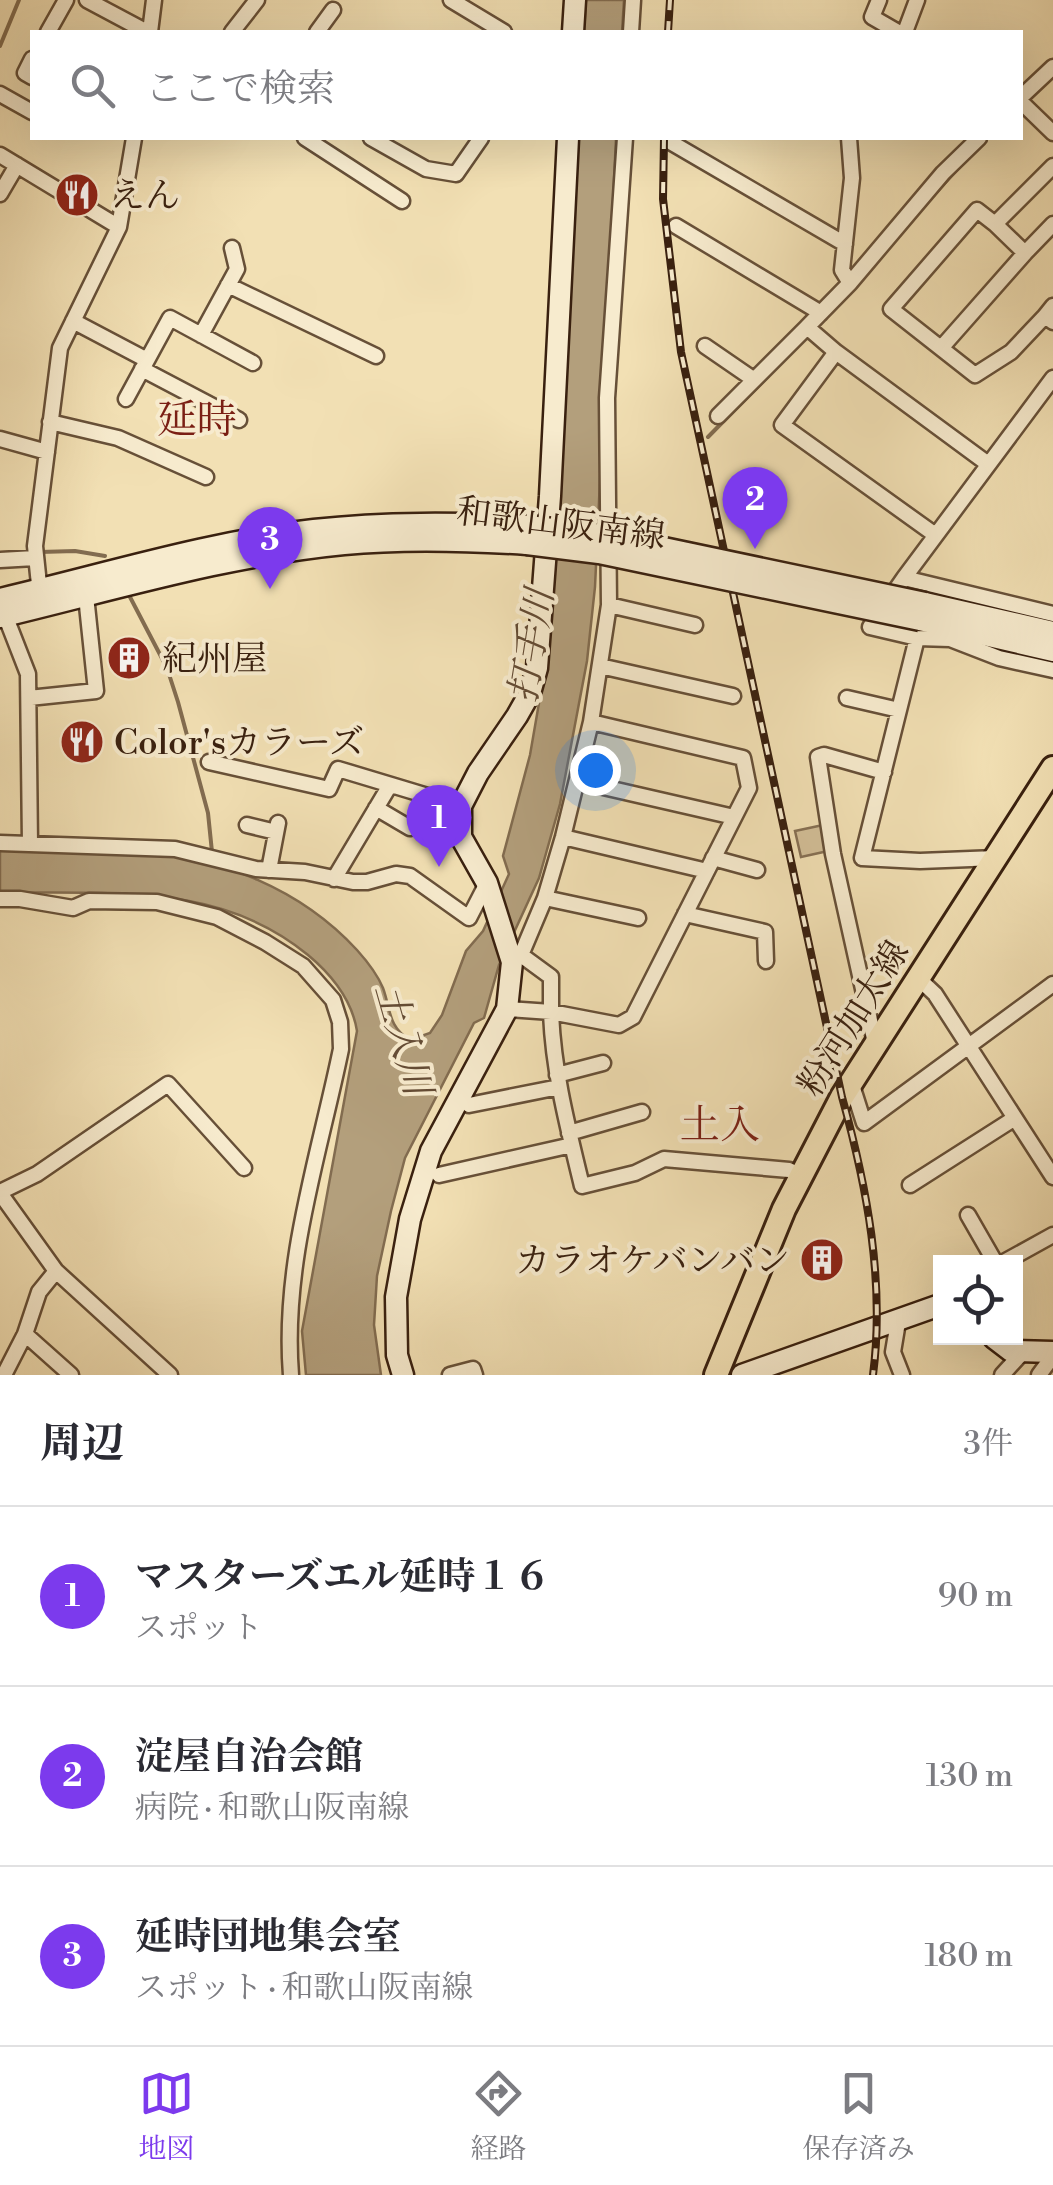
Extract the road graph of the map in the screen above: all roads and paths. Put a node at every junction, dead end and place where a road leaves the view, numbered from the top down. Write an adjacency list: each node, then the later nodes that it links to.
1 (66, 0): 13 (street)
2 (88, 0): 12 (street)
3 (154, 0): 14 (street)
4 (257, 0): 15 (street)
5 (451, 0): 17 (street)
6 (575, 0): 18 (main road)
7 (634, 0): 19 (street)
8 (879, 0): 11 (street)
9 (917, 0): 20 (street)
10 (333, 10): 16 (street)
11 (874, 26)
12 (124, 27)
13 (49, 30)
14 (149, 30)
15 (234, 30)
16 (318, 30)
17 (501, 30)
18 (574, 30)
19 (631, 30)
20 (902, 30)
21 (1053, 66): 23 (street)
22 (0, 94): 25 (street)
23 (1023, 97)
24 (1023, 103): 26 (street)
25 (30, 111)
26 (1053, 134)
27 (134, 140): 44 (street)
28 (308, 140): 40 (street)
29 (375, 140): 30 (street)
30 (480, 140)
31 (568, 140): 97 (main road)
32 (625, 140): 78 (street)
33 (850, 140): 45 (street)
34 (977, 140): 48 (street)
35 (672, 142): 45 (street)
36 (0, 155): 37 (street)
37 (17, 166): 39 (street); 44 (street)
38 (1053, 166): 41 (street)
39 (0, 194)
40 (402, 201)
41 (995, 224): 47 (street); 56 (street)
42 (1053, 224): 47 (street)
43 (676, 226): 50 (street)
44 (119, 227): 52 (street)
45 (845, 244): 48 (street)
46 (232, 248): 49 (street)
47 (1025, 253): 56 (street)
48 (850, 283): 50 (street)
49 (228, 285): 54 (street); 58 (street)
50 (821, 313): 53 (street)
51 (1050, 315): 56 (street)
52 (73, 321): 60 (street); 66 (street)
53 (807, 327): 57 (street); 62 (street)
54 (201, 334): 59 (street); 60 (street)
55 (705, 346): 62 (street)
56 (942, 347)
57 (836, 352): 69 (street); 71 (street)
58 (376, 356)
59 (253, 363)
60 (144, 365): 63 (street); 65 (street)
61 (1053, 378): 69 (street)
62 (753, 379): 64 (street)
63 (126, 399)
64 (718, 416)
65 (238, 420)
66 (50, 422): 68 (street); 70 (street)
67 (0, 439): 68 (street)
68 (47, 452): 73 (street)
69 (988, 464): 71 (street)
70 (206, 477)
71 (934, 534): 75 (street)
72 (528, 535): 76 (main road, 和歌山阪南線); 77 (main road, 和歌山阪南線); 81 (main road, 和歌山阪南線, bridge)
73 (35, 553): 74 (street); 77 (street)
74 (0, 560)
75 (904, 578): 80 (street); 81 (street)
76 (86, 596): 77 (main road, 和歌山阪南線); 88 (street)
77 (41, 598): 79 (main road, 和歌山阪南線)
78 (609, 605): 82 (street); 85 (street)
79 (2, 610): 88 (street)
80 (1053, 614)
81 (921, 620): 83 (main road, 和歌山阪南線); 84 (main road, 和歌山阪南線); 86 (street); 90 (street)
82 (695, 625)
83 (1053, 632)
84 (1053, 651)
85 (600, 666): 87 (street); 91 (street)
86 (1053, 670)
87 (733, 696)
88 (28, 698): 104 (street)
89 (847, 698): 90 (street)
90 (899, 710): 94 (street)
91 (591, 722): 95 (street); 99 (street)
92 (210, 762): 96 (street)
93 (1053, 768): 105 (main road, 粉河加太線)
94 (884, 772): 105 (street); 121 (street)
95 (577, 781): 99 (street); 102 (street)
96 (390, 785): 97 (street); 98 (street)
97 (461, 806): 110 (main road)
98 (376, 808): 101 (street); 109 (street)
99 (734, 817): 106 (street)
100 (247, 825): 107 (street)
101 (410, 828)
102 (563, 836): 106 (street); 111 (street)
103 (0, 844): 104 (street)
104 (30, 844): 107 (street)
105 (996, 858): 117 (main road, 粉河加太線)
106 (710, 865): 108 (street); 113 (street)
107 (269, 870): 109 (street)
108 (757, 870)
109 (334, 878): 110 (street)
110 (487, 883): 115 (main road)
111 (545, 898): 114 (street); 115 (street)
112 (0, 899): 150 (street)
113 (685, 914): 116 (street); 120 (street)
114 (638, 918)
115 (514, 956): 119 (main road); 120 (street)
116 (766, 960)
117 (918, 978): 121 (main road, 粉河加太線); 122 (street)
118 (1053, 984): 122 (street)
119 (507, 1009): 120 (street); 151 (main road)
120 (551, 1012): 124 (street)
121 (876, 1043): 125 (main road, 粉河加太線)
122 (968, 1046): 125 (street); 128 (street)
123 (603, 1063): 124 (street)
124 (558, 1081): 126 (street); 129 (street)
125 (851, 1082): 132 (main road, 粉河加太線)
126 (469, 1105)
127 (642, 1112): 129 (street)
128 (1015, 1118): 133 (street); 134 (street)
129 (570, 1139): 131 (street); 132 (street)
130 (244, 1168): 135 (street)
131 (439, 1175)
132 (800, 1175): 154 (main road, 粉河加太線)
133 (1053, 1177)
134 (910, 1185)
135 (0, 1193): 140 (street)
136 (968, 1215): 138 (street)
137 (1053, 1235): 139 (street)
138 (990, 1255)
139 (1017, 1255)
140 (56, 1271): 143 (street); 149 (street)
141 (933, 1309): 142 (main road)
142 (898, 1322): 155 (main road); 156 (street)
143 (26, 1334): 147 (street); 148 (street)
144 (1003, 1345): 145 (main road)
145 (1023, 1352): 146 (main road); 157 (street)
146 (1053, 1354): 158 (street)
147 (4, 1375)
148 (71, 1375)
149 (170, 1375)
150 (291, 1375)
151 (403, 1375)
152 (450, 1375): 153 (street)
153 (475, 1375)
154 (716, 1375)
155 (742, 1375)
156 (902, 1375)
157 (1002, 1375)
158 (1039, 1375)

